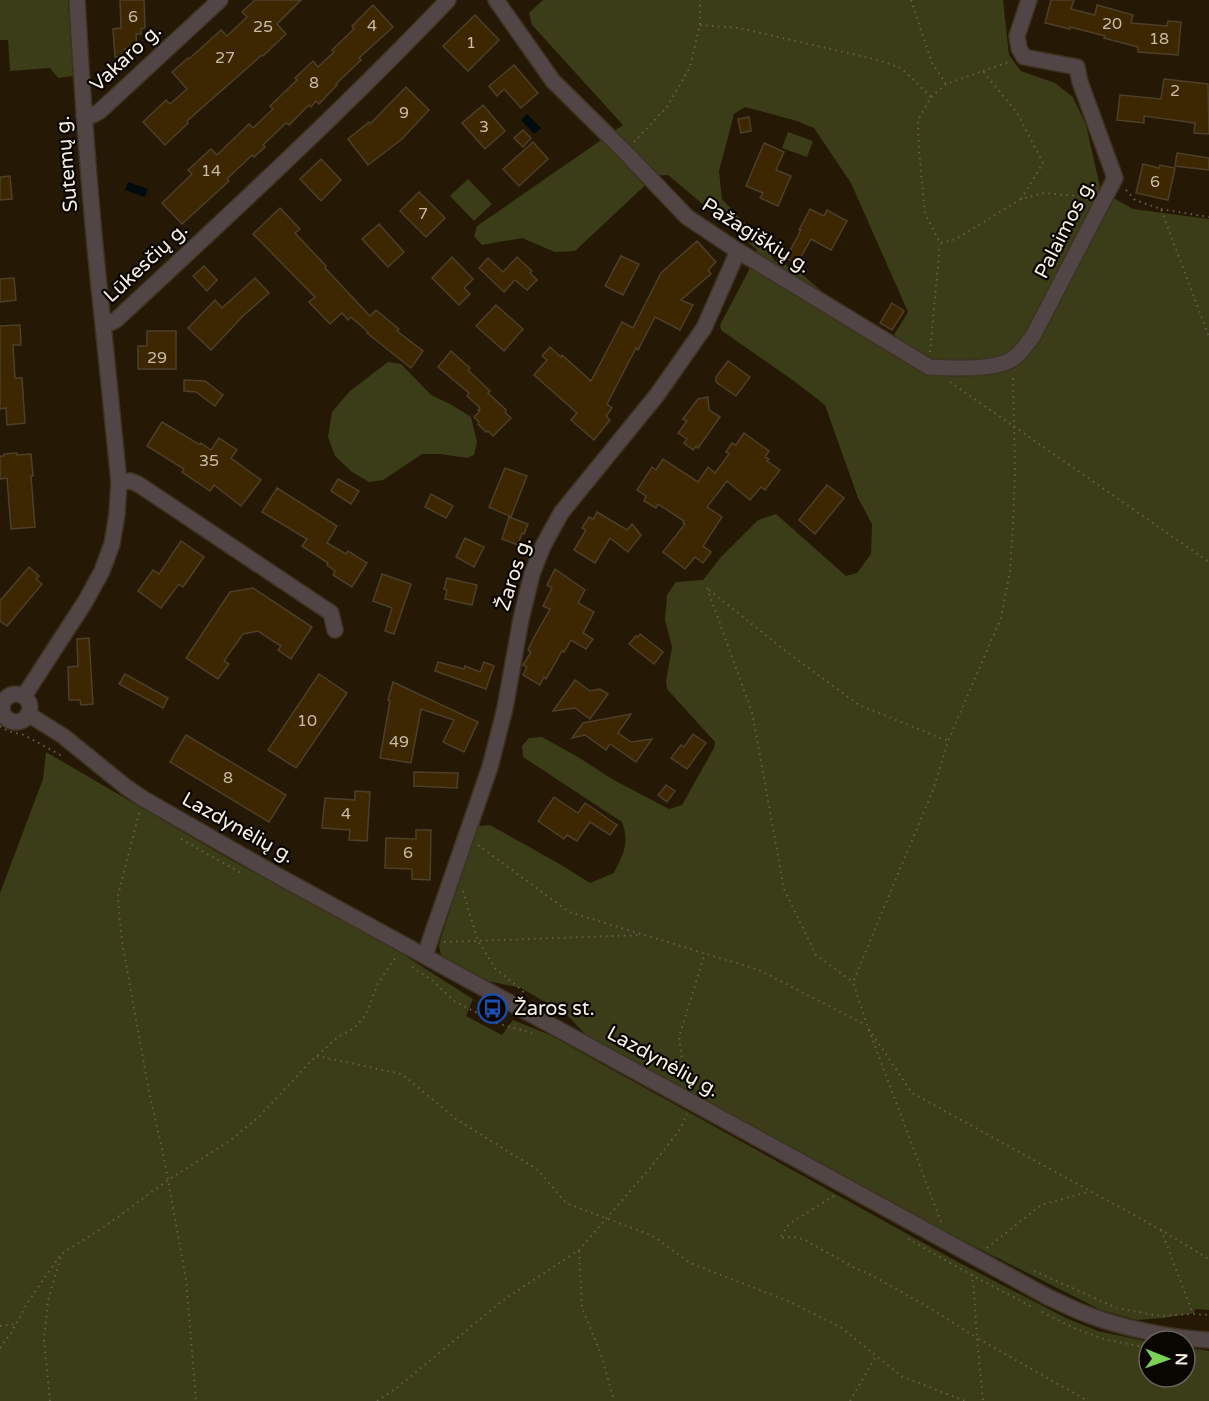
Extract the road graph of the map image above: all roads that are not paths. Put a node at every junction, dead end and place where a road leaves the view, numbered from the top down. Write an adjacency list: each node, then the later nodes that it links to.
1 (77, 0): 6 (street, Sutemų g.)
2 (220, 0): 6 (street, Vakaro g.)
3 (448, 0): 8 (street, Lūkesčių g.)
4 (496, 0): 7 (street, Pažagiškių g.)
5 (1029, 0): 9 (street, Palaimos g.)
6 (84, 116): 8 (street, Sutemų g.)
7 (738, 251): 9 (street, Pažagiškių g.); 15 (street, Žaros g.)
8 (103, 324): 10 (street, Lūkesčių g.)
9 (962, 369)
10 (119, 482): 11 (street); 12 (street, Lūkesčių g.)
11 (334, 630)
12 (24, 696): 13 (street); 14 (street)
13 (2, 699): 14 (street)
14 (28, 714): 15 (street, Lazdynėlių g.)
15 (427, 949): 16 (street, Lazdynėlių g.)
16 (1209, 1340)

